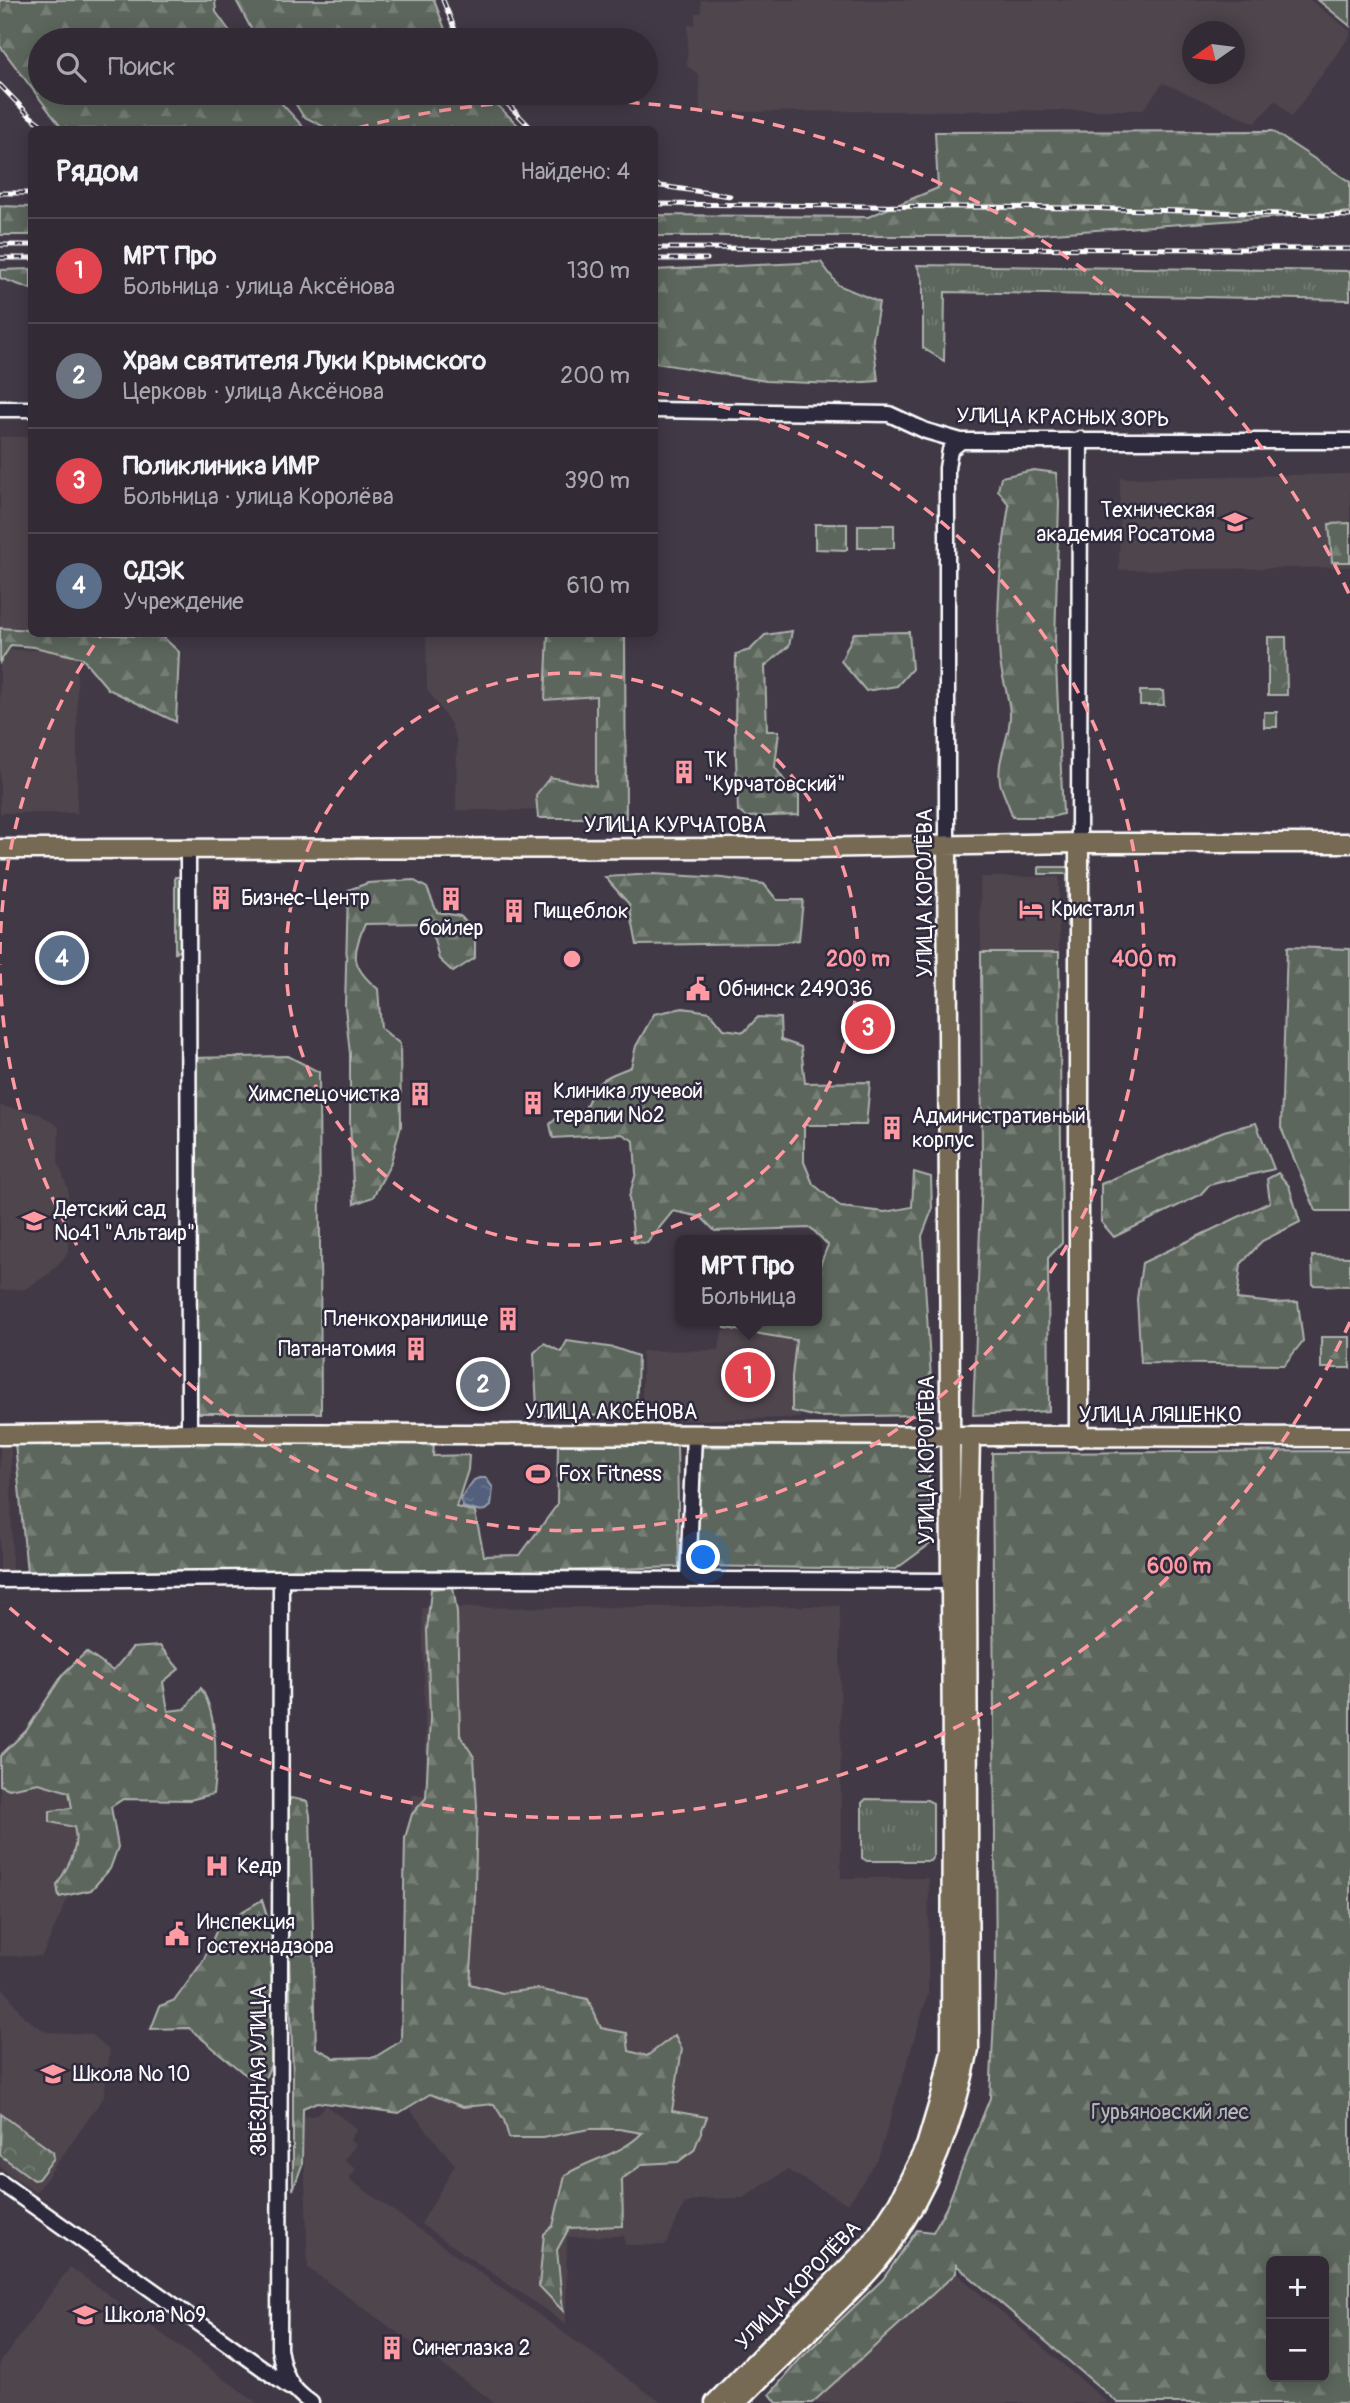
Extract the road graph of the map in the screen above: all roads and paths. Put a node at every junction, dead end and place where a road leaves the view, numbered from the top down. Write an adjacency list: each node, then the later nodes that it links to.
1 (0, 409): 2 (street)
2 (28, 409)
3 (658, 410): 5 (street, УЛИЦА КРАСНЫХ ЗОРЬ)
4 (1080, 439): 5 (street, УЛИЦА КРАСНЫХ ЗОРЬ); 6 (street, УЛИЦА КРАСНЫХ ЗОРЬ); 7 (street)
5 (961, 441): 9 (street, УЛИЦА КОРОЛЁВА)
6 (1350, 441)
7 (1079, 843): 8 (main road, УЛИЦА КУРЧАТОВА); 9 (main road, УЛИЦА КУРЧАТОВА); 17 (main road)
8 (1350, 843)
9 (947, 846): 10 (main road, УЛИЦА КУРЧАТОВА); 15 (main road, УЛИЦА КОРОЛЁВА)
10 (188, 848): 11 (main road, УЛИЦА КУРЧАТОВА); 12 (street)
11 (0, 849)
12 (188, 1433): 13 (main road, УЛИЦА АКСЁНОВА); 14 (main road, УЛИЦА АКСЁНОВА)
13 (0, 1435)
14 (694, 1435): 15 (main road, УЛИЦА АКСЁНОВА); 21 (street)
15 (950, 1437): 16 (main road, УЛИЦА АКСЁНОВА); 22 (main road, УЛИЦА КОРОЛЁВА)
16 (970, 1437): 17 (main road, УЛИЦА ЛЯШЕНКО); 22 (main road, УЛИЦА КОРОЛЁВА)
17 (1079, 1437): 18 (main road, УЛИЦА ЛЯШЕНКО)
18 (1350, 1437)
19 (281, 1578): 20 (street); 21 (street); 24 (street, ЗВЁЗДНАЯ УЛИЦА)
20 (0, 1580)
21 (688, 1580): 22 (street)
22 (959, 1581): 26 (main road, УЛИЦА КОРОЛЁВА); 27 (main road, УЛИЦА КОРОЛЁВА)
23 (0, 2182): 24 (street, ЗВЁЗДНАЯ УЛИЦА)
24 (296, 2392): 25 (street, ЗВЁЗДНАЯ УЛИЦА)
25 (311, 2403)
26 (715, 2403)
27 (736, 2403)

